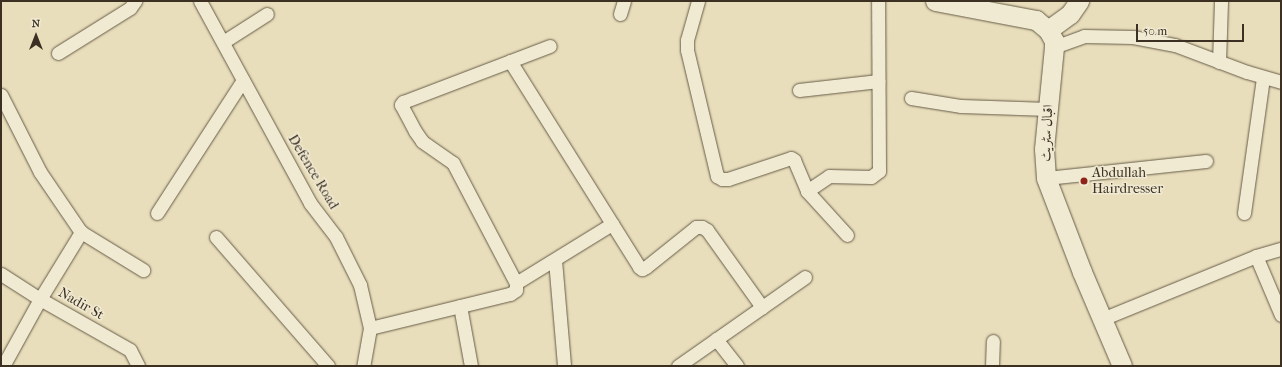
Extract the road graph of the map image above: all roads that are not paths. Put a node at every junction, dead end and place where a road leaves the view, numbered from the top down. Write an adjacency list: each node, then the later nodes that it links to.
1 (135, 1): 14 (street)
2 (200, 1): 12 (street, Defence Road)
3 (624, 1): 10 (street)
4 (698, 1): 27 (street)
5 (878, 1): 19 (street)
6 (935, 1): 11 (street)
7 (1079, 1): 11 (street)
8 (1221, 1): 16 (street)
9 (267, 14): 12 (street)
10 (620, 14)
11 (1051, 38): 16 (street); 24 (street, اقبال سٹریٹ)
12 (223, 42): 18 (street, Defence Road)
13 (550, 46): 15 (street)
14 (58, 53)
15 (510, 61): 30 (street); 40 (street)
16 (1219, 62): 17 (street)
17 (1263, 78): 20 (street); 29 (street)
18 (243, 80): 28 (street); 46 (street, Defence Road)
19 (878, 81): 21 (street); 27 (street)
20 (1281, 82)
21 (799, 90)
22 (1, 95): 31 (street)
23 (911, 98): 24 (street)
24 (1048, 109): 26 (street, اقبال سٹریٹ)
25 (1206, 161): 26 (street)
26 (1046, 178): 45 (street, اقبال سٹریٹ)
27 (807, 190): 32 (street)
28 (157, 213)
29 (1244, 213)
30 (612, 224): 36 (street); 43 (street)
31 (81, 232): 37 (street); 41 (street)
32 (847, 235)
33 (216, 237): 51 (street)
34 (1281, 249): 35 (street)
35 (1256, 256): 44 (street); 45 (street)
36 (555, 260): 40 (street); 54 (street)
37 (143, 270)
38 (1, 274): 41 (street, Nadir St)
39 (805, 277): 43 (street)
40 (516, 283): 42 (street)
41 (40, 299): 49 (street); 50 (street, Nadir St)
42 (460, 306): 46 (street); 53 (street)
43 (762, 306): 47 (street)
44 (1281, 315)
45 (1102, 319): 58 (street, اقبال سٹریٹ)
46 (370, 328): 52 (street, Defence Road)
47 (716, 339): 55 (street); 56 (street)
48 (993, 341): 57 (street)
49 (3, 366)
50 (138, 366)
51 (328, 366)
52 (363, 366)
53 (471, 366)
54 (564, 366)
55 (678, 366)
56 (737, 366)
57 (992, 366)
58 (1122, 366)

